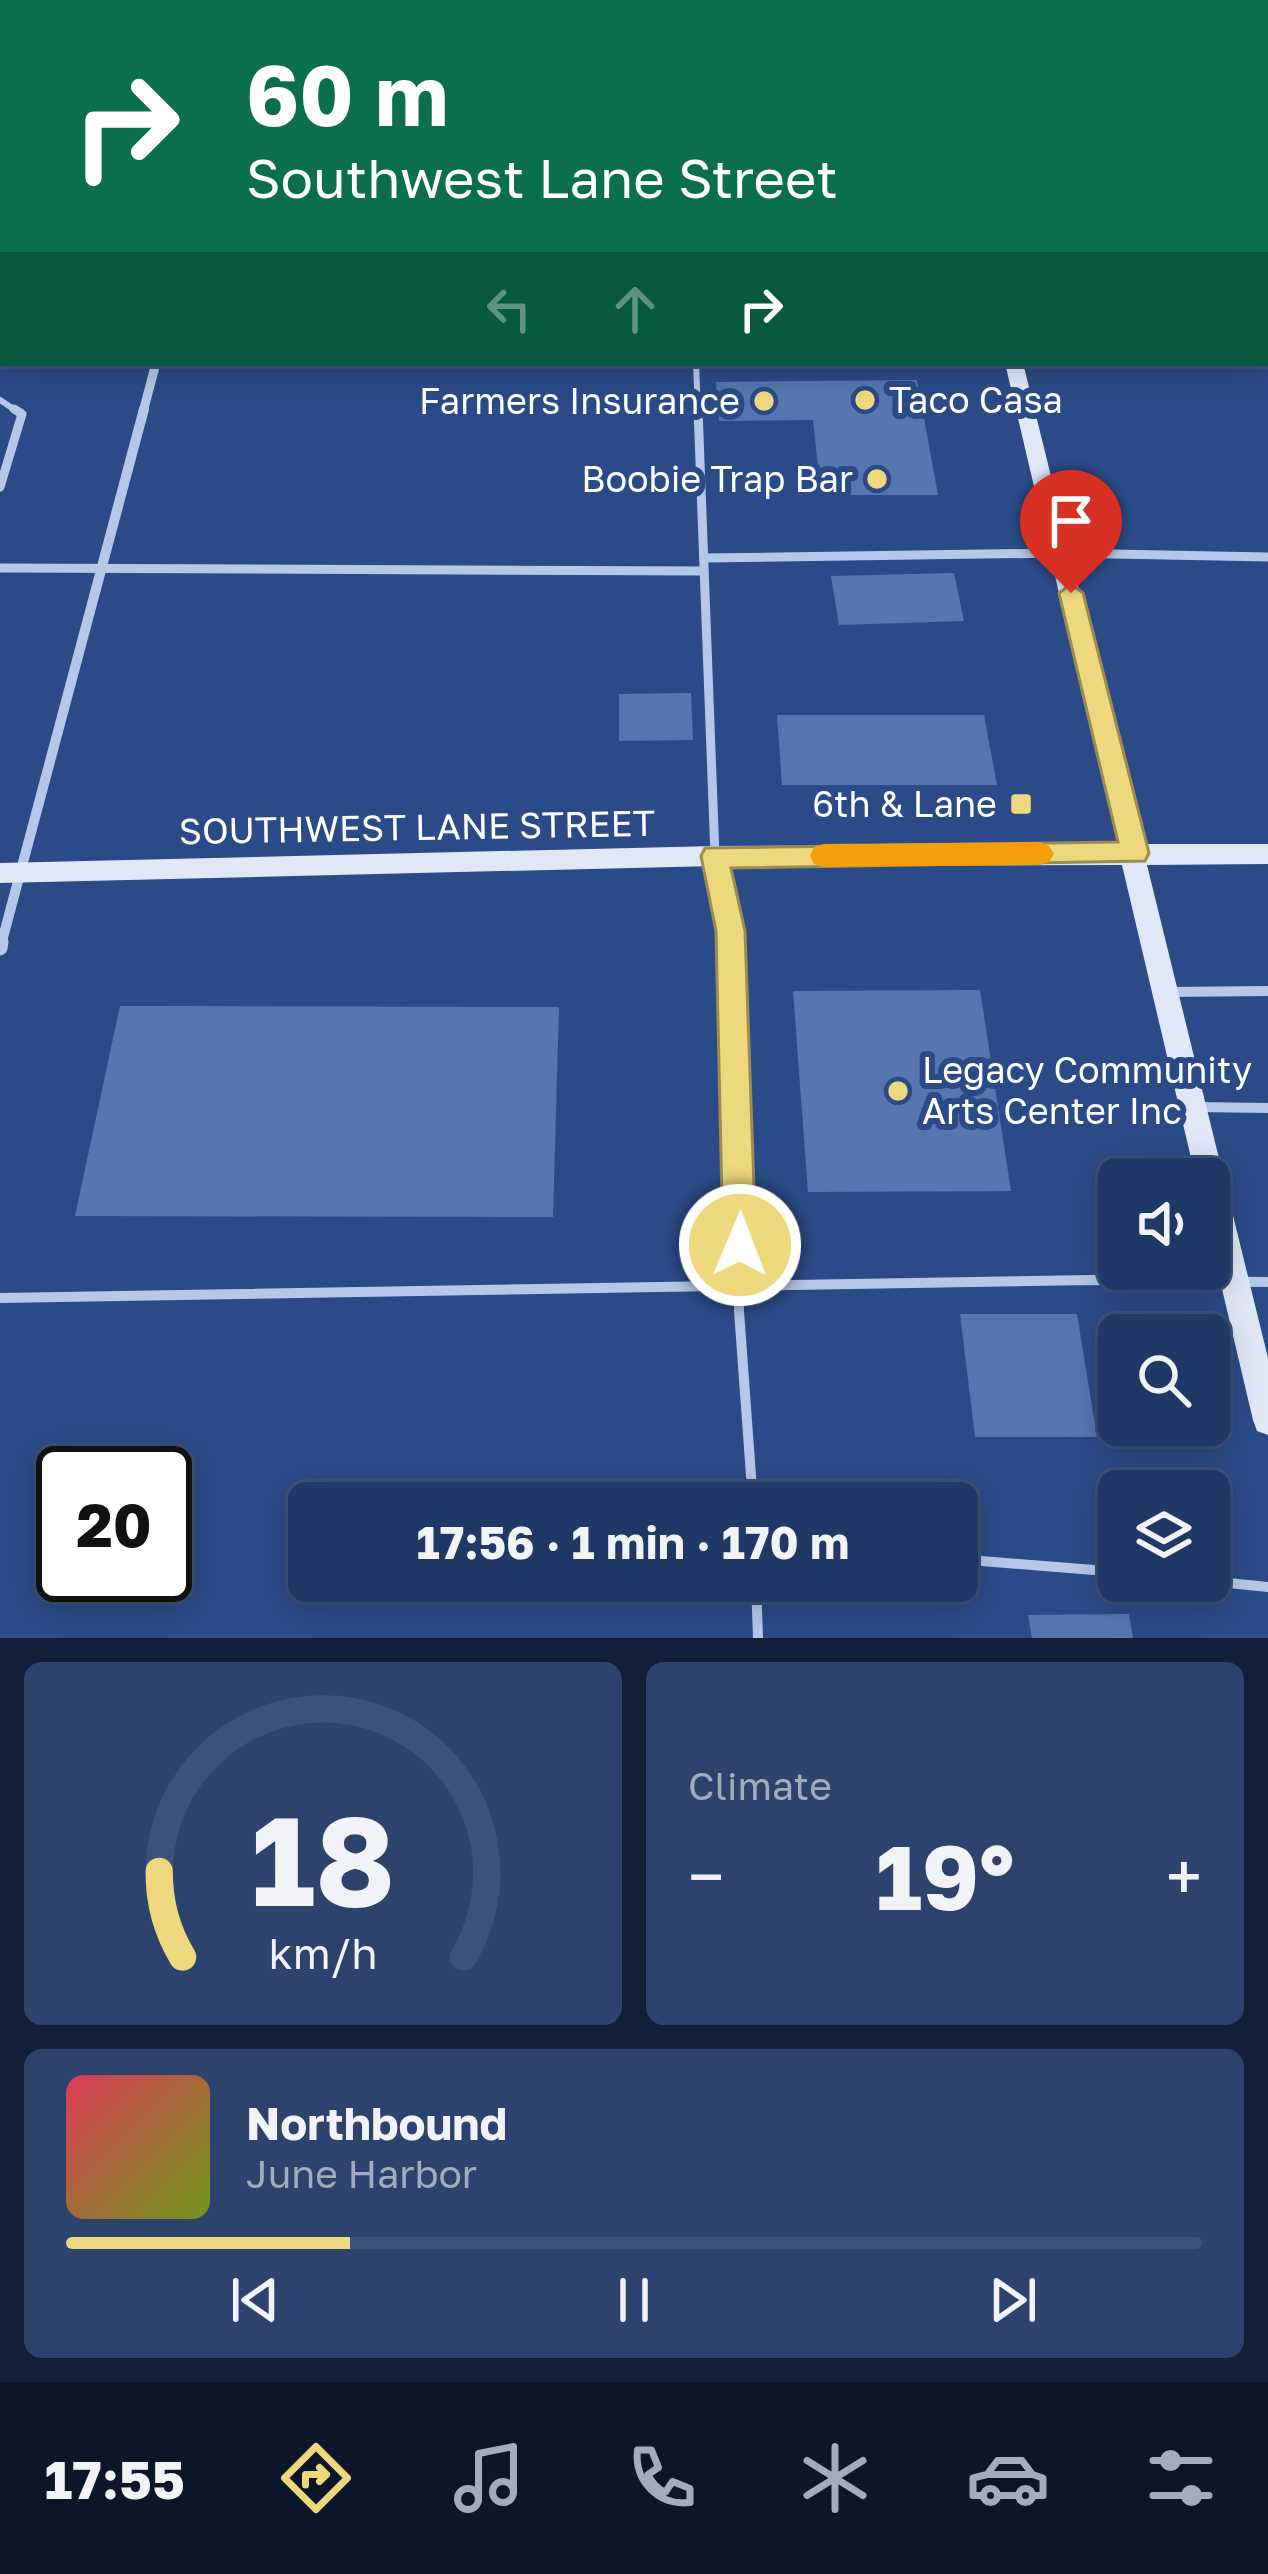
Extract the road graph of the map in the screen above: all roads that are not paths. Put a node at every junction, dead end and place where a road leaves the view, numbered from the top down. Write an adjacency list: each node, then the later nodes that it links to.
1 (155, 366): 9 (street)
2 (696, 366): 8 (lane)
3 (1015, 366): 6 (main road)
4 (0, 400): 5 (lane)
5 (0, 487)
6 (1061, 553): 7 (lane); 8 (lane); 12 (main road)
7 (1268, 557)
8 (704, 558): 11 (lane)
9 (101, 567): 10 (lane); 11 (lane); 15 (street)
10 (0, 568)
11 (704, 571): 14 (lane)
12 (1135, 853): 13 (main road, SOUTHWEST LANE STREET); 14 (main road, SOUTHWEST LANE STREET); 18 (main road)
13 (1268, 854)
14 (715, 856): 15 (main road, SOUTHWEST LANE STREET); 23 (lane)
15 (10, 873): 16 (street)
16 (0, 948)
17 (1268, 991): 18 (lane)
18 (1168, 992): 19 (main road)
19 (1194, 1107): 20 (lane); 21 (main road)
20 (1268, 1108)
21 (1235, 1282): 22 (lane); 23 (lane); 25 (main road)
22 (1268, 1282)
23 (738, 1286): 24 (lane); 26 (lane)
24 (0, 1298)
25 (1268, 1420)
26 (752, 1482)
27 (978, 1561): 28 (lane)
28 (1098, 1570)
29 (1230, 1583): 30 (lane)
30 (1268, 1587)
31 (757, 1602): 32 (lane)
32 (758, 1638)

